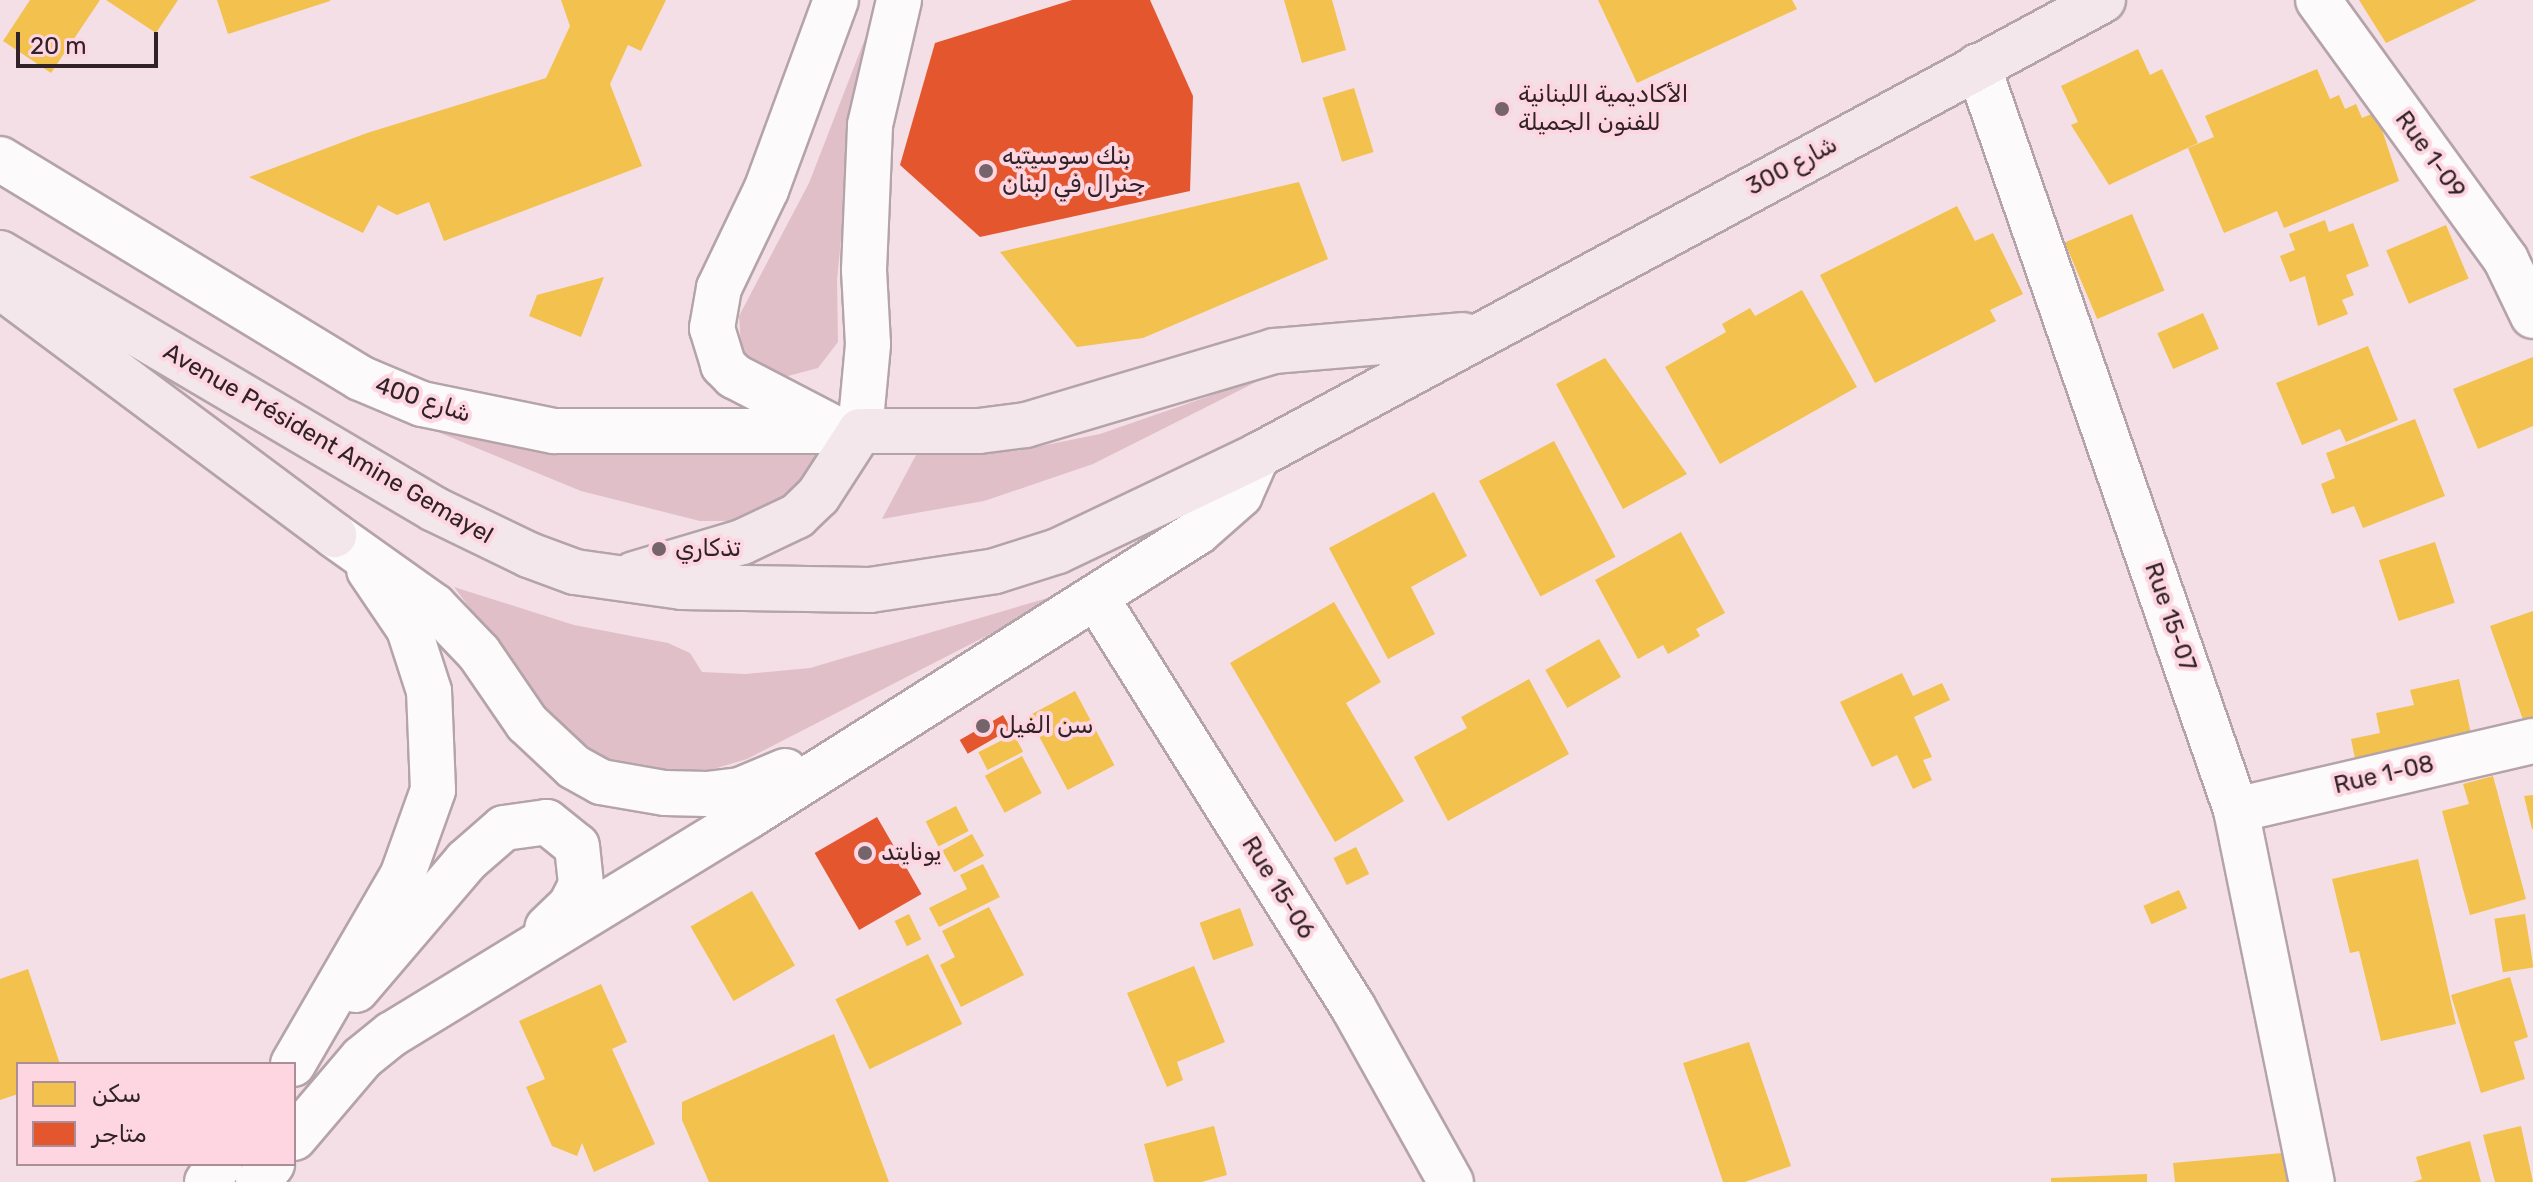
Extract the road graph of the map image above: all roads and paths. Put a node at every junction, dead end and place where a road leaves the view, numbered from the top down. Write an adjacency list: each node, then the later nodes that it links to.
1 (836, 0): 11 (main road)
2 (899, 0): 11 (main road)
3 (2103, 0): 5 (highway, شارع 300)
4 (2318, 0): 9 (main road, Rue 1-09)
5 (1978, 66): 10 (highway, شارع 300); 18 (main road, Rue 15-07)
6 (0, 159): 11 (main road, شارع 400)
7 (0, 253): 14 (highway, Avenue Président Amine Gemayel)
8 (0, 286): 13 (highway)
9 (2533, 316)
10 (1481, 333): 11 (highway); 12 (highway, Avenue Président Amine Gemayel)
11 (850, 431): 14 (highway)
12 (1257, 456): 14 (highway, Avenue Président Amine Gemayel); 15 (main road)
13 (334, 535): 16 (main road); 20 (main road)
14 (615, 579)
15 (1097, 599): 16 (main road); 24 (main road, Rue 15-06)
16 (907, 718): 19 (main road)
17 (2533, 741): 18 (main road, Rue 1-08)
18 (2236, 810): 25 (main road, Rue 15-07)
19 (520, 955): 20 (main road); 21 (main road)
20 (297, 1058)
21 (296, 1136)
22 (270, 1166): 23 (main road)
23 (258, 1182)
24 (1451, 1182)
25 (2312, 1182)

